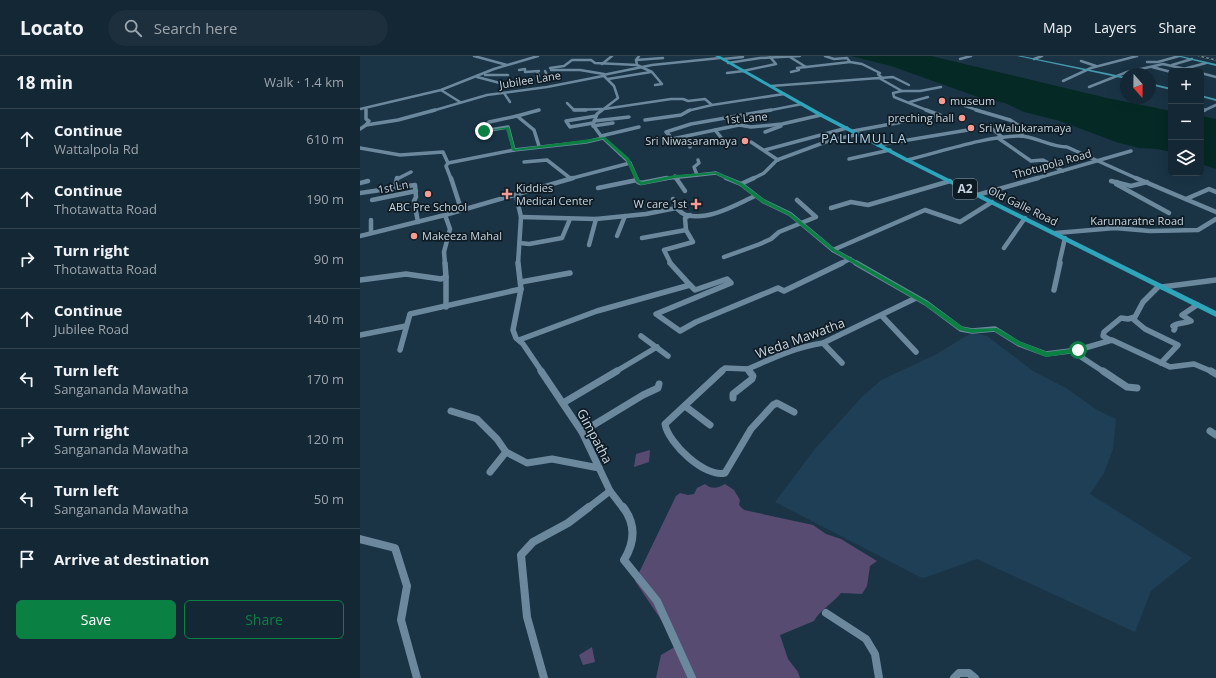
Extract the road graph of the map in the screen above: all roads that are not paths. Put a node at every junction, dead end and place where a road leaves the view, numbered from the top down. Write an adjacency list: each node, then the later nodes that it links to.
1 (474, 56): 31 (street)
2 (538, 56): 31 (street)
3 (612, 56): 29 (street)
4 (639, 56): 21 (street)
5 (748, 56): 13 (street, Jubilee Lane)
6 (800, 56): 16 (street)
7 (825, 56): 24 (street)
8 (970, 56): 18 (street)
9 (1018, 56): 19 (main road)
10 (1042, 56): 19 (street)
11 (1137, 56): 36 (street)
12 (1179, 56): 20 (main road); 25 (street); 30 (main road)
13 (720, 57): 23 (street, Jubilee Lane); 26 (highway, Old Galle Road / A2)
14 (759, 57): 15 (street); 26 (street)
15 (770, 57): 16 (street); 48 (street)
16 (790, 57): 35 (street)
17 (662, 58): 21 (street)
18 (960, 59)
19 (1034, 59): 45 (main road)
20 (1192, 59): 27 (street); 28 (main road)
21 (636, 60): 32 (street)
22 (1081, 61): 36 (street)
23 (680, 62): 34 (street); 39 (street, Jubilee Lane)
24 (850, 62): 35 (street); 63 (street)
25 (1147, 62)
26 (728, 63): 48 (highway, Old Galle Road / A2)
27 (1179, 63): 33 (street); 37 (street)
28 (1206, 63): 30 (main road); 37 (street)
29 (602, 64): 32 (street); 41 (street)
30 (1216, 64)
31 (507, 65): 55 (street)
32 (637, 65): 39 (street)
33 (1170, 65): 40 (street); 42 (street)
34 (680, 66)
35 (806, 66): 51 (street)
36 (1097, 66): 45 (street)
37 (1195, 66): 43 (street)
38 (536, 67): 46 (street)
39 (641, 67): 50 (street); 56 (street, Jubilee Lane)
40 (1150, 67): 49 (street); 59 (street)
41 (550, 68): 47 (street); 56 (street)
42 (1181, 68)
43 (1188, 68)
44 (519, 70): 46 (street)
45 (1086, 70): 59 (main road); 66 (street)
46 (539, 71): 47 (street); 58 (street)
47 (545, 71): 64 (street)
48 (743, 71): 52 (street); 70 (highway, Old Galle Road / A2)
49 (1168, 71)
50 (652, 72): 65 (street); 67 (street)
51 (791, 72)
52 (727, 73)
53 (1216, 73): 57 (street)
54 (1204, 74): 57 (street)
55 (482, 75): 60 (street); 60 (street)
56 (604, 75): 65 (street); 76 (street, Jubilee Lane)
57 (1210, 75): 62 (street)
58 (539, 76)
59 (1114, 76): 61 (main road); 72 (street)
60 (477, 77): 74 (street)
61 (1120, 77)
62 (1216, 77)
63 (881, 78): 68 (street); 70 (street); 75 (street)
64 (543, 79)
65 (608, 79): 91 (street)
66 (1063, 80)
67 (655, 85)
68 (909, 85)
69 (1156, 85): 73 (main road)
70 (771, 86): 77 (highway, Old Galle Road / A2)
71 (941, 87): 75 (street)
72 (1089, 87)
73 (1168, 88)
74 (441, 90): 82 (street); 89 (street)
75 (902, 91): 84 (street)
76 (504, 93): 82 (street, Jubilee Lane); 83 (street)
77 (784, 94): 86 (highway, Old Galle Road / A2); 87 (street)
78 (928, 97): 84 (street)
79 (1204, 97): 80 (main road)
80 (1216, 100)
81 (959, 101): 113 (street)
82 (460, 102): 103 (street, Jubilee Lane)
83 (510, 102)
84 (910, 102): 108 (street)
85 (567, 103): 91 (street)
86 (802, 104): 94 (highway, Old Galle Road / A2); 116 (street)
87 (712, 105): 91 (street); 98 (street)
88 (1216, 105): 93 (street)
89 (366, 108): 90 (street); 103 (street)
90 (360, 109)
91 (601, 109): 96 (street)
92 (539, 110): 95 (street)
93 (1204, 110)
94 (821, 114): 102 (street, 1st Lane); 108 (highway, Old Galle Road / A2)
95 (517, 116): 99 (street); 120 (street)
96 (596, 116): 100 (street); 100 (street)
97 (629, 116): 100 (street)
98 (646, 120)
99 (488, 122)
100 (594, 123): 101 (street); 114 (street)
101 (613, 123)
102 (782, 124): 107 (street, 1st Lane); 110 (street)
103 (366, 125): 106 (street, Jubilee Lane)
104 (639, 127): 114 (street)
105 (990, 127): 115 (street)
106 (360, 129)
107 (715, 130): 116 (street, 1st Lane); 117 (street)
108 (850, 130): 112 (highway, Old Galle Road / A2); 124 (street)
109 (968, 130): 119 (street)
110 (765, 132)
111 (484, 133): 123 (street)
112 (860, 134): 119 (highway, Old Galle Road / A2); 131 (street)
113 (1021, 136): 115 (street, Karunaratne Road); 133 (street, Karunaratne Road)
114 (602, 137): 120 (street); 136 (street)
115 (1000, 138): 132 (street, Karunaratne Road); 137 (street)
116 (672, 139): 121 (street)
117 (724, 141)
118 (751, 142): 124 (street)
119 (878, 144): 125 (highway, Old Galle Road / A2)
120 (539, 146): 123 (street)
121 (690, 147)
122 (360, 148): 135 (street)
123 (514, 150): 135 (street)
124 (765, 150): 131 (street)
125 (890, 150): 129 (street); 132 (highway, Old Galle Road / A2)
126 (1131, 151): 127 (street, Thotupola Road)
127 (1121, 154): 128 (street); 133 (street, Thotupola Road)
128 (1131, 156)
129 (848, 159)
130 (698, 160): 139 (street)
131 (778, 160): 147 (street)
132 (907, 160): 144 (highway, Old Galle Road / A2)
133 (1100, 160): 137 (street, Thotupola Road); 145 (street, Karunaratne Road)
134 (524, 162): 141 (street)
135 (448, 163): 166 (street)
136 (630, 163): 141 (street); 142 (street)
137 (1063, 171): 155 (street, Thotupola Road)
138 (411, 172): 148 (street)
139 (697, 175): 140 (street); 147 (street)
140 (675, 176): 142 (street); 151 (street)
141 (570, 178): 154 (street)
142 (637, 180): 149 (street)
143 (368, 181): 146 (street)
144 (950, 181): 155 (highway, Old Galle Road / A2); 165 (street)
145 (1147, 181): 158 (street, Karunaratne Road); 162 (street)
146 (360, 183)
147 (741, 184): 156 (street)
148 (396, 187): 150 (street); 153 (street)
149 (598, 188)
150 (416, 191): 159 (street, 1st Ln); 178 (street)
151 (685, 192)
152 (1216, 192): 158 (street)
153 (360, 193)
154 (516, 195): 166 (street); 172 (street, Gimpatha)
155 (978, 195): 161 (highway, Old Galle Road / A2)
156 (755, 196): 170 (street); 179 (street)
157 (673, 199): 164 (street)
158 (1186, 199): 167 (street, Karunaratne Road)
159 (372, 200)
160 (797, 200): 179 (street)
161 (992, 202): 173 (highway, Old Galle Road / A2); 190 (street)
162 (1154, 204): 163 (street); 168 (street)
163 (1147, 206)
164 (676, 208): 170 (street); 171 (street)
165 (831, 208)
166 (461, 209): 169 (street)
167 (1216, 212)
168 (1169, 213)
169 (445, 215): 178 (street); 194 (street)
170 (690, 215): 180 (street)
171 (625, 216): 175 (street); 184 (street)
172 (521, 217): 174 (street); 187 (street, Gimpatha)
173 (1025, 218): 182 (highway, Old Galle Road / A2); 189 (street)
174 (570, 219): 175 (street); 187 (street)
175 (596, 219): 188 (street)
176 (1216, 219): 182 (street, Karunaratne Road)
177 (371, 220): 181 (street)
178 (418, 222): 181 (street)
179 (801, 222): 190 (street); 191 (street)
180 (686, 230): 185 (street); 197 (street)
181 (371, 233): 183 (street)
182 (1056, 233): 186 (highway, Old Galle Road / A2)
183 (360, 236)
184 (617, 236)
185 (642, 238)
186 (1065, 238): 199 (highway, Old Galle Road / A2); 200 (street)
187 (520, 243): 198 (street, Gimpatha)
188 (589, 245)
189 (1004, 248)
190 (833, 250): 192 (street)
191 (724, 257)
192 (850, 259): 197 (street); 201 (street)
193 (570, 273): 198 (street)
194 (446, 277): 195 (street); 203 (street)
195 (360, 280)
196 (1216, 280): 199 (street)
197 (690, 284): 211 (street)
198 (521, 286): 203 (street); 211 (street, Gimpatha)
199 (1161, 286): 202 (highway, Old Galle Road / A2); 206 (street)
200 (1054, 290)
201 (916, 298): 205 (street, Weda Mawatha); 216 (street)
202 (1197, 305): 204 (highway, Old Galle Road / A2); 208 (street)
203 (446, 307): 207 (street)
204 (1216, 314)
205 (882, 316): 213 (street, Weda Mawatha); 217 (street)
206 (1133, 319): 212 (street); 220 (street)
207 (406, 326): 209 (street); 215 (street)
208 (1174, 330)
209 (360, 335)
210 (641, 336): 214 (street)
211 (518, 340): 226 (street, Gimpatha)
212 (1110, 340): 216 (street); 220 (street)
213 (823, 343): 219 (street); 221 (street, Weda Mawatha)
214 (657, 347): 218 (street); 226 (street)
215 (400, 350)
216 (1072, 351): 224 (street)
217 (916, 352)
218 (668, 356)
219 (842, 363)
220 (1161, 363): 222 (street)
221 (748, 369): 225 (street, Weda Mawatha); 227 (street)
222 (1216, 374)
223 (659, 384): 231 (street)
224 (1137, 388)
225 (733, 398)
226 (563, 403): 231 (street, Gimpatha)
227 (685, 406): 229 (street); 230 (street)
228 (452, 411): 232 (street)
229 (794, 412)
230 (710, 425)
231 (582, 432): 233 (street, Gimpatha)
232 (506, 452): 233 (street); 234 (street)
233 (599, 468): 235 (street, Gimpatha)
234 (490, 472)
235 (610, 492): 239 (street); 240 (street, Gimpatha)
236 (360, 539): 238 (street)
237 (826, 613): 241 (street)
238 (417, 678)
239 (544, 678)
240 (692, 678)
241 (879, 678)
242 (954, 678): 243 (street)
243 (975, 678)

